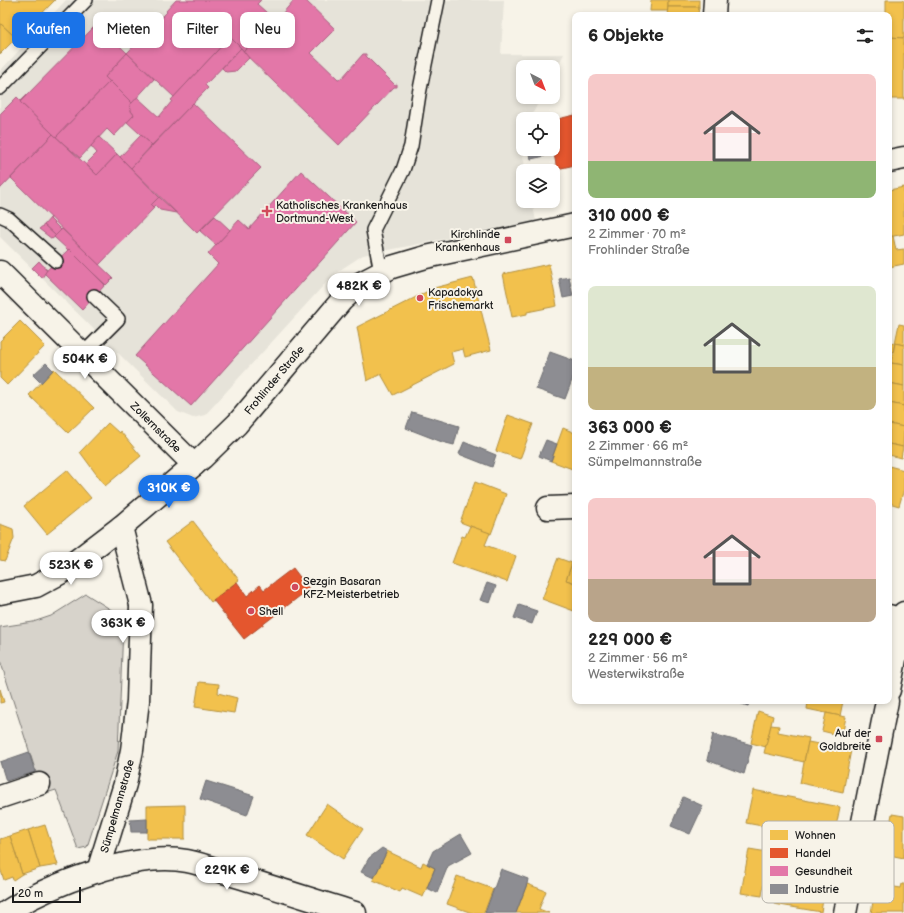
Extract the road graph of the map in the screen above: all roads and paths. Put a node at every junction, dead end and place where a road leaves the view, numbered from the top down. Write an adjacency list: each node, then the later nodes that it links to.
1 (86, 0): 5 (lane)
2 (438, 0): 12 (lane)
3 (715, 0): 4 (street)
4 (714, 12)
5 (0, 88)
6 (904, 158): 7 (street)
7 (892, 160)
8 (0, 215): 10 (lane)
9 (572, 226): 12 (street, Frohlinder Straße)
10 (56, 261)
11 (0, 272): 14 (street, Zollernstraße)
12 (381, 272): 15 (street, Frohlinder Straße)
13 (94, 296): 14 (lane)
14 (83, 354): 15 (street, Zollernstraße)
15 (194, 465): 18 (street, Frohlinder Straße)
16 (572, 507): 17 (street)
17 (548, 508)
18 (122, 527): 19 (street, Frohlinder Straße); 26 (street, Sümpelmannstraße)
19 (0, 593)
20 (899, 616): 21 (street)
21 (892, 668)
22 (886, 704): 25 (street)
23 (39, 784): 24 (street)
24 (0, 797)
25 (863, 821)
26 (98, 871): 28 (street); 29 (street)
27 (846, 903): 30 (street)
28 (5, 913)
29 (355, 913)
30 (844, 913)

